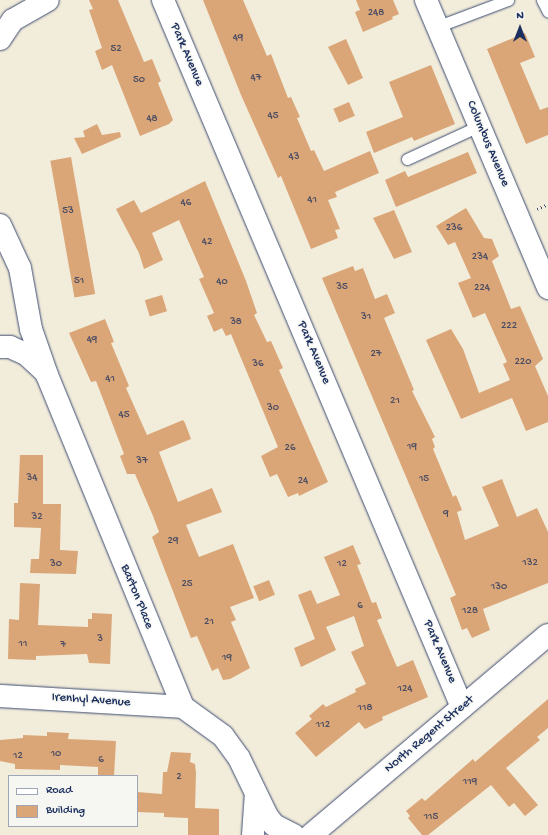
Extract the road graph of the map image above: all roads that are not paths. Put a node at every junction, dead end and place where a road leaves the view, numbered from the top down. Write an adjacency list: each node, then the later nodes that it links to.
1 (48, 0): 8 (street)
2 (163, 0): 18 (street, Park Avenue)
3 (426, 0): 7 (street, Columbus Avenue)
4 (508, 0): 7 (lane)
5 (542, 0): 6 (lane)
6 (548, 12)
7 (436, 27): 9 (street, Columbus Avenue)
8 (0, 39)
9 (479, 126): 10 (lane); 12 (street, Columbus Avenue)
10 (407, 159)
11 (0, 225): 14 (street, Barton Place)
12 (548, 288)
13 (0, 347): 14 (street, Barton Place)
14 (47, 376): 17 (street, Barton Place)
15 (548, 635): 18 (street, North Regent Street)
16 (0, 696): 17 (street, Irenhyl Avenue)
17 (182, 707): 19 (street)
18 (462, 707): 22 (street, North Regent Street)
19 (256, 796): 20 (street); 21 (street)
20 (253, 835)
21 (294, 835)
22 (311, 835)

